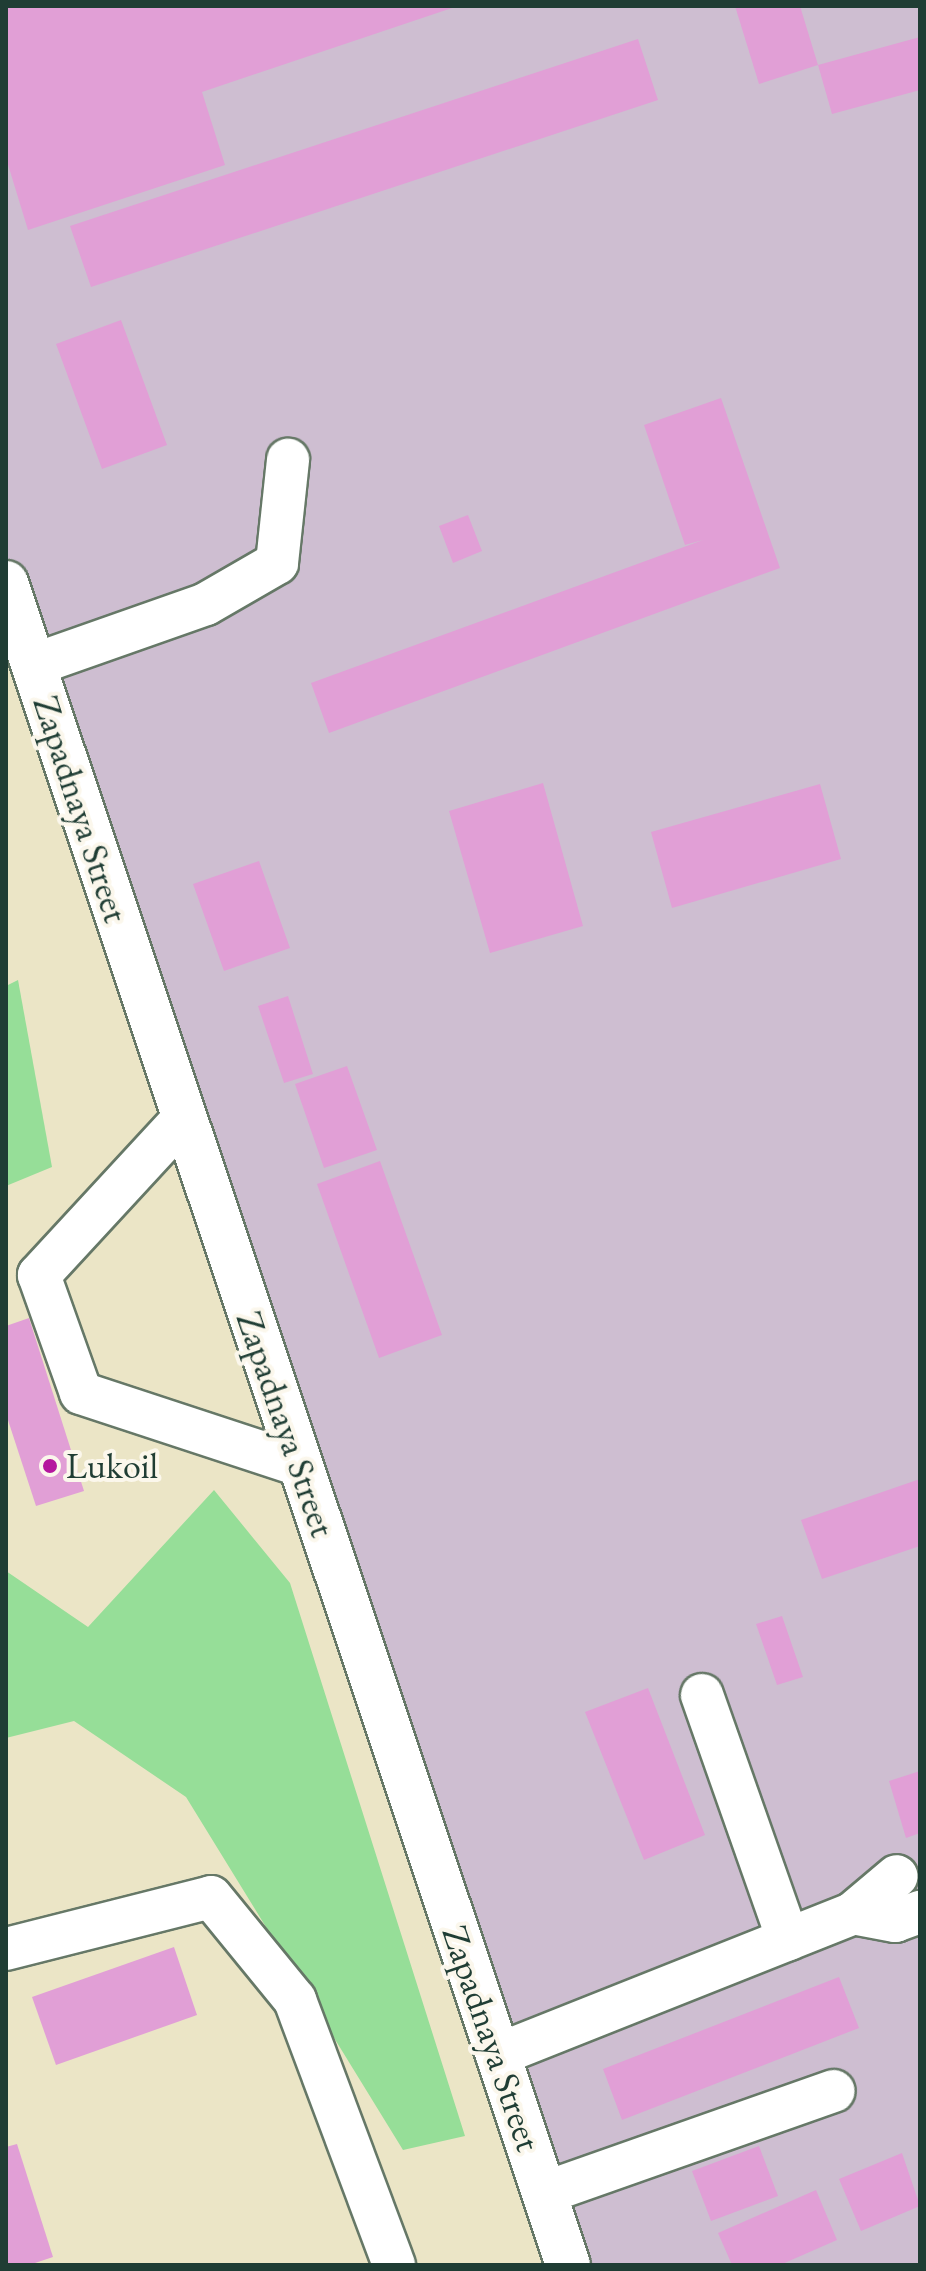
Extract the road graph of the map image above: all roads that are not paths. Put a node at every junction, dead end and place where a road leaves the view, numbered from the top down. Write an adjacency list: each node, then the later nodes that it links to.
1 (288, 460): 3 (lane)
2 (6, 583): 3 (main road, Zapadnaya Street)
3 (33, 665): 4 (main road, Zapadnaya Street)
4 (184, 1118): 5 (main road, Zapadnaya Street); 5 (lane)
5 (300, 1465): 12 (main road, Zapadnaya Street)
6 (702, 1695): 10 (lane)
7 (897, 1876): 9 (lane)
8 (920, 1912): 9 (lane)
9 (853, 1913): 10 (lane)
10 (788, 1939): 12 (lane)
11 (6, 1949): 15 (lane)
12 (497, 2055): 14 (main road, Zapadnaya Street)
13 (834, 2091): 14 (lane)
14 (544, 2193): 16 (main road, Zapadnaya Street)
15 (394, 2265)
16 (568, 2265)

